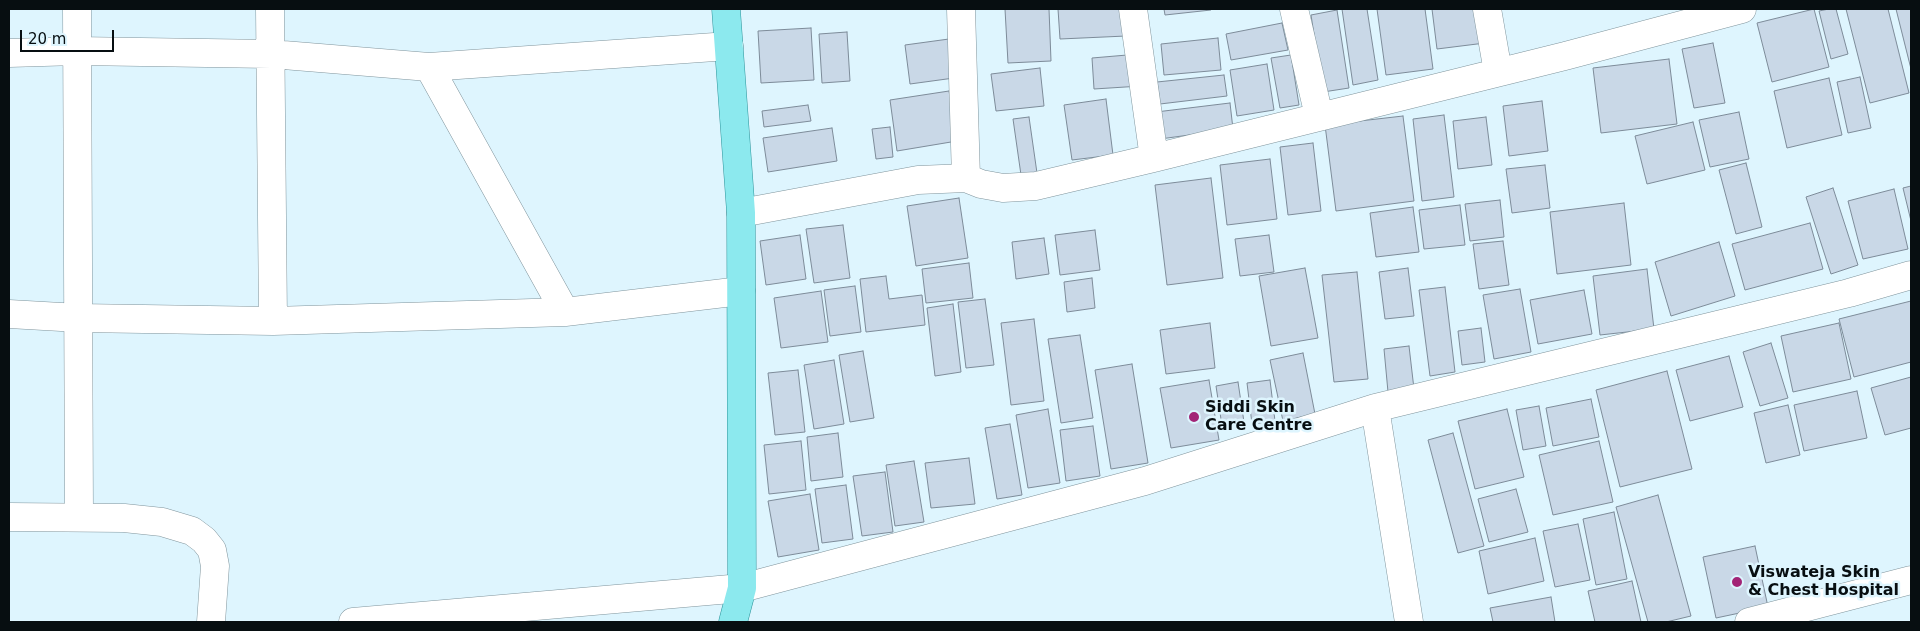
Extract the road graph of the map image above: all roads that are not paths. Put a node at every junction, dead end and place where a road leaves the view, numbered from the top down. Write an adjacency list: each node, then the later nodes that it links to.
1 (77, 9): 10 (street)
2 (270, 9): 12 (street)
3 (726, 9): 9 (main road)
4 (961, 9): 17 (street)
5 (1134, 9): 16 (street)
6 (1294, 9): 15 (street)
7 (1487, 9): 14 (street)
8 (1742, 9): 14 (street)
9 (729, 46): 13 (street); 18 (main road)
10 (77, 51): 11 (street); 12 (street); 23 (street)
11 (9, 53)
12 (271, 54): 13 (street); 24 (street)
13 (429, 67): 21 (street)
14 (1498, 72): 15 (street)
15 (1319, 116): 16 (street)
16 (1154, 158): 17 (street)
17 (966, 178): 18 (street)
18 (741, 212): 20 (main road)
19 (1911, 275): 25 (street)
20 (741, 291): 21 (street); 29 (main road)
21 (565, 312): 24 (street)
22 (9, 314): 23 (street)
23 (79, 318): 24 (street); 27 (street)
24 (273, 321)
25 (1375, 408): 29 (street); 33 (street)
26 (9, 517): 27 (street)
27 (79, 517): 30 (street)
28 (1911, 580): 34 (street)
29 (742, 588): 31 (street); 32 (main road)
30 (211, 622)
31 (353, 622)
32 (733, 622)
33 (1409, 622)
34 (1749, 622)

